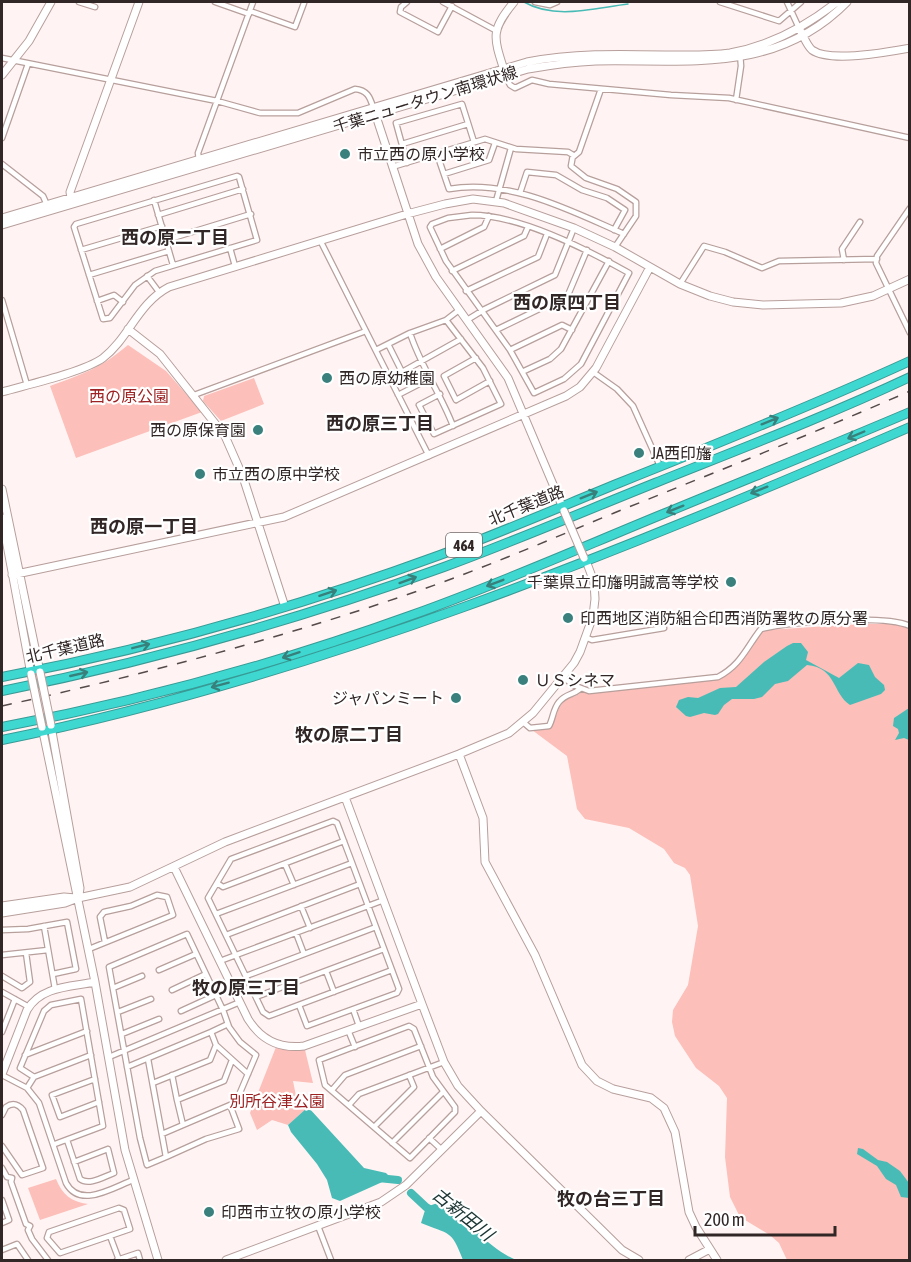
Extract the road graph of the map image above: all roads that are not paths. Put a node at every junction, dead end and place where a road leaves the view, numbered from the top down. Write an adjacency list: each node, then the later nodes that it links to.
1 (51, 2): 26 (street)
2 (79, 2): 18 (street)
3 (139, 2): 30 (street)
4 (215, 2): 20 (street)
5 (253, 2): 20 (street)
6 (407, 2): 17 (street)
7 (443, 2): 17 (street)
8 (514, 2): 21 (street)
9 (535, 2): 10 (street)
10 (557, 2)
11 (720, 2): 19 (street)
12 (787, 2): 19 (street)
13 (801, 2): 19 (street)
14 (837, 2): 22 (street, 千葉ニュータウン南環状線)
15 (847, 2): 22 (street, 千葉ニュータウン南環状線)
16 (304, 3): 20 (street)
17 (452, 6): 21 (street)
18 (95, 7)
19 (791, 10): 22 (street)
20 (249, 12): 33 (street)
21 (495, 30): 28 (street)
22 (801, 31): 23 (street); 24 (street, 千葉ニュータウン南環状線)
23 (909, 48)
24 (740, 54): 28 (street, 千葉ニュータウン南環状線); 32 (street)
25 (2, 58): 26 (street)
26 (13, 60): 27 (street); 29 (street)
27 (28, 64): 30 (street); 36 (street)
28 (504, 71): 31 (street); 34 (street, 千葉ニュータウン南環状線)
29 (2, 75)
30 (111, 80): 33 (street); 52 (street)
31 (601, 89): 32 (street); 43 (street)
32 (736, 100): 37 (street)
33 (217, 101): 34 (street); 44 (street)
34 (374, 111): 44 (street, 千葉ニュータウン南環状線); 47 (street); 63 (street, 千葉ニュータウン南環状線)
35 (468, 124): 38 (street); 40 (street); 40 (street)
36 (2, 138)
37 (909, 138)
38 (474, 142): 39 (street); 42 (street)
39 (495, 143): 41 (street); 48 (street)
40 (402, 144): 45 (street)
41 (511, 148): 43 (street); 49 (street)
42 (437, 154): 45 (street); 48 (street)
43 (573, 157): 69 (street)
44 (199, 160): 52 (street, 千葉ニュータウン南環状線)
45 (407, 163): 47 (street)
46 (2, 164): 55 (street)
47 (392, 167): 58 (street)
48 (444, 174): 49 (street)
49 (499, 188): 51 (street); 54 (street)
50 (243, 189): 53 (street); 57 (street); 59 (street)
51 (520, 193): 67 (street); 67 (street)
52 (71, 198): 55 (street, 千葉ニュータウン南環状線)
53 (154, 200): 59 (street); 76 (street)
54 (496, 201): 58 (street); 66 (street)
55 (47, 205): 61 (street, 千葉ニュータウン南環状線)
56 (909, 208): 79 (street)
57 (251, 214): 70 (street); 74 (street)
58 (407, 214): 71 (street); 96 (street)
59 (158, 215): 64 (street)
60 (489, 216): 65 (street); 75 (street); 75 (street)
61 (2, 218)
62 (860, 222): 80 (street)
63 (2, 225)
64 (162, 226): 70 (street); 76 (street)
65 (528, 227): 68 (street); 85 (street)
66 (574, 228): 72 (street); 73 (street)
67 (614, 230): 69 (street)
68 (547, 234): 72 (street); 91 (street)
69 (624, 234): 73 (street)
70 (166, 240): 78 (street)
71 (320, 240): 83 (street); 103 (street)
72 (568, 242): 77 (street); 97 (street)
73 (615, 247): 84 (street)
74 (230, 249): 82 (street); 83 (street)
75 (440, 249): 85 (street)
76 (81, 250): 86 (street)
77 (587, 250): 81 (street); 101 (street)
78 (169, 251): 82 (street); 86 (street)
79 (877, 259): 80 (street); 90 (street)
80 (844, 260): 89 (street)
81 (609, 261): 102 (street); 113 (street)
82 (173, 265): 87 (street)
83 (235, 266): 92 (street)
84 (650, 267): 89 (street); 114 (street)
85 (452, 271): 91 (street)
86 (89, 275): 94 (street)
87 (147, 276): 92 (street); 95 (street)
88 (909, 279): 90 (street)
89 (680, 284): 90 (street)
90 (890, 289): 105 (street)
91 (466, 291): 97 (street)
92 (159, 292): 100 (street)
93 (2, 300): 118 (street)
94 (97, 300): 95 (street); 95 (street)
95 (123, 302)
96 (459, 310): 98 (street); 99 (street)
97 (482, 311): 99 (street); 101 (street)
98 (446, 320): 104 (street); 106 (street)
99 (467, 320): 124 (street)
100 (128, 329): 118 (street); 121 (street)
101 (496, 330): 109 (street)
102 (572, 330): 109 (street); 113 (street)
103 (366, 331): 108 (street); 121 (street)
104 (410, 333): 107 (street); 111 (street)
105 (909, 333)
106 (461, 339): 110 (street); 111 (street)
107 (388, 344): 108 (street); 111 (street)
108 (376, 350): 122 (street)
109 (510, 350): 113 (street)
110 (476, 358): 117 (street); 117 (street)
111 (422, 361): 116 (street)
112 (909, 361): 128 (highway, 北千葉道路 / 464, one-way to 112)
113 (524, 371)
114 (593, 372): 124 (street); 128 (street)
115 (909, 377): 143 (highway, 北千葉道路 / 464, one-way to 115)
116 (431, 378): 120 (street); 122 (street)
117 (490, 381): 125 (street)
118 (27, 385): 119 (street)
119 (2, 393)
120 (440, 394): 125 (street); 125 (street)
121 (194, 395): 132 (street)
122 (398, 395): 127 (street)
123 (909, 412): 145 (highway, one-way to 145)
124 (524, 414): 127 (street); 130 (street)
125 (453, 426)
126 (909, 428): 133 (highway, one-way to 133)
127 (429, 456): 132 (street)
128 (660, 466): 130 (highway, 北千葉道路 / 464, one-way to 128)
129 (2, 489): 134 (street)
130 (563, 508): 133 (street, bridge); 135 (highway, 北千葉道路 / 464, one-way to 130)
131 (2, 518): 134 (street)
132 (258, 524): 134 (street); 135 (street)
133 (585, 559): 138 (street); 146 (highway, one-way to 146)
134 (15, 574): 139 (street)
135 (285, 607): 139 (highway, 北千葉道路 / 464, one-way to 135)
136 (909, 626): 142 (street)
137 (664, 628): 138 (street)
138 (585, 638): 141 (street)
139 (35, 672): 140 (highway, 北千葉道路 / 464); 146 (street, bridge)
140 (2, 677)
141 (563, 677): 142 (street); 144 (street)
142 (580, 688): 144 (street)
143 (2, 691)
144 (523, 722): 148 (street)
145 (2, 727)
146 (47, 728): 147 (highway); 157 (street)
147 (2, 740)
148 (459, 754): 149 (street); 261 (street)
149 (345, 797): 153 (street); 158 (street)
150 (344, 842): 151 (street); 152 (street); 154 (street)
151 (352, 863): 155 (street); 156 (street)
152 (285, 864): 154 (street); 156 (street)
153 (174, 867): 157 (street); 179 (street)
154 (217, 883): 163 (street)
155 (360, 884): 160 (street); 161 (street)
156 (294, 885): 163 (street)
157 (78, 898): 159 (street); 162 (street); 171 (street)
158 (384, 900): 161 (street); 199 (street)
159 (2, 906)
160 (302, 906): 166 (street); 169 (street)
161 (368, 906): 165 (street); 166 (street)
162 (2, 913)
163 (216, 914): 169 (street)
164 (44, 926): 167 (street); 173 (street); 183 (street)
165 (376, 927): 172 (street); 176 (street)
166 (310, 928): 168 (street)
167 (2, 930)
168 (296, 933): 176 (street); 178 (street)
169 (226, 935): 178 (street)
170 (105, 942): 170 (street); 171 (street)
171 (88, 949): 188 (street)
172 (384, 949): 181 (street); 182 (street)
173 (48, 950): 174 (street); 183 (street)
174 (26, 953): 177 (street); 185 (street)
175 (196, 954): 180 (street); 184 (street); 189 (street)
176 (304, 954): 187 (street)
177 (2, 955)
178 (236, 955): 179 (street); 187 (street)
179 (220, 962): 198 (street)
180 (159, 970)
181 (392, 970): 193 (street); 202 (street)
182 (326, 971): 193 (street); 195 (street)
183 (53, 974): 190 (street)
184 (206, 974): 191 (street); 194 (street)
185 (2, 976)
186 (142, 976): 189 (street)
187 (246, 976): 195 (street)
188 (95, 982): 190 (street); 222 (street)
189 (113, 988): 206 (street)
190 (55, 989): 201 (street)
191 (172, 990)
192 (2, 992): 196 (street)
193 (334, 992): 200 (street)
194 (216, 995): 204 (street); 205 (street)
195 (256, 997): 200 (street)
196 (15, 999): 201 (street); 207 (street)
197 (151, 999): 206 (street)
198 (240, 1002): 204 (street); 211 (street)
199 (422, 1004): 210 (street); 225 (street)
200 (299, 1005): 202 (street)
201 (29, 1006): 229 (street)
202 (353, 1009): 210 (street)
203 (2, 1010): 207 (street)
204 (223, 1010): 209 (street); 219 (street)
205 (181, 1011)
206 (118, 1012): 215 (street)
207 (9, 1013): 213 (street)
208 (159, 1019): 215 (street)
209 (228, 1024): 214 (street); 228 (street)
210 (359, 1026): 211 (street)
211 (348, 1030): 218 (street)
212 (87, 1031): 220 (street); 220 (street); 221 (street)
213 (2, 1032)
214 (211, 1032): 216 (street); 223 (street)
215 (122, 1034): 219 (street)
216 (216, 1045): 224 (street); 231 (street)
217 (421, 1046): 218 (street); 227 (street); 236 (street)
218 (355, 1047): 236 (street)
219 (124, 1051): 222 (street); 226 (street)
220 (25, 1055): 232 (street)
221 (91, 1055): 232 (street); 233 (street)
222 (109, 1057): 256 (street)
223 (148, 1059): 226 (street); 234 (street)
224 (232, 1060): 228 (street); 238 (street)
225 (444, 1062): 227 (street); 242 (street)
226 (127, 1067): 253 (street)
227 (429, 1068): 230 (street); 237 (street)
228 (248, 1074): 240 (street)
229 (2, 1075): 235 (street)
230 (409, 1075): 241 (street); 245 (street)
231 (172, 1076): 234 (street); 238 (street)
232 (34, 1077): 235 (street)
233 (95, 1079): 239 (street); 239 (street)
234 (153, 1083): 246 (street)
235 (27, 1088): 250 (street)
236 (332, 1090): 241 (street)
237 (443, 1092): 247 (street); 249 (street)
238 (177, 1100): 244 (street)
239 (99, 1102): 248 (street)
240 (230, 1105): 244 (street); 253 (street)
241 (349, 1105): 245 (street)
242 (481, 1112): 252 (street); 270 (street)
243 (2, 1115): 251 (street)
244 (183, 1125): 246 (street)
245 (374, 1127): 249 (street)
246 (162, 1134): 253 (street)
247 (429, 1138): 249 (street); 252 (street)
248 (67, 1140): 250 (street); 254 (street)
249 (392, 1143)
250 (55, 1144): 256 (street)
251 (3, 1150)
252 (442, 1150): 259 (street)
253 (166, 1157)
254 (75, 1162): 254 (street)
255 (2, 1168): 264 (street)
256 (133, 1180): 267 (street)
257 (2, 1200): 258 (street)
258 (2, 1223)
259 (318, 1226): 268 (street); 269 (street)
260 (111, 1236): 260 (street); 265 (street)
261 (710, 1249): 271 (street); 272 (street)
262 (2, 1250): 263 (street)
263 (28, 1260)
264 (48, 1260)
265 (118, 1260): 266 (street)
266 (140, 1260)
267 (158, 1260)
268 (226, 1260)
269 (332, 1260)
270 (639, 1260)
271 (689, 1260)
272 (717, 1260)

